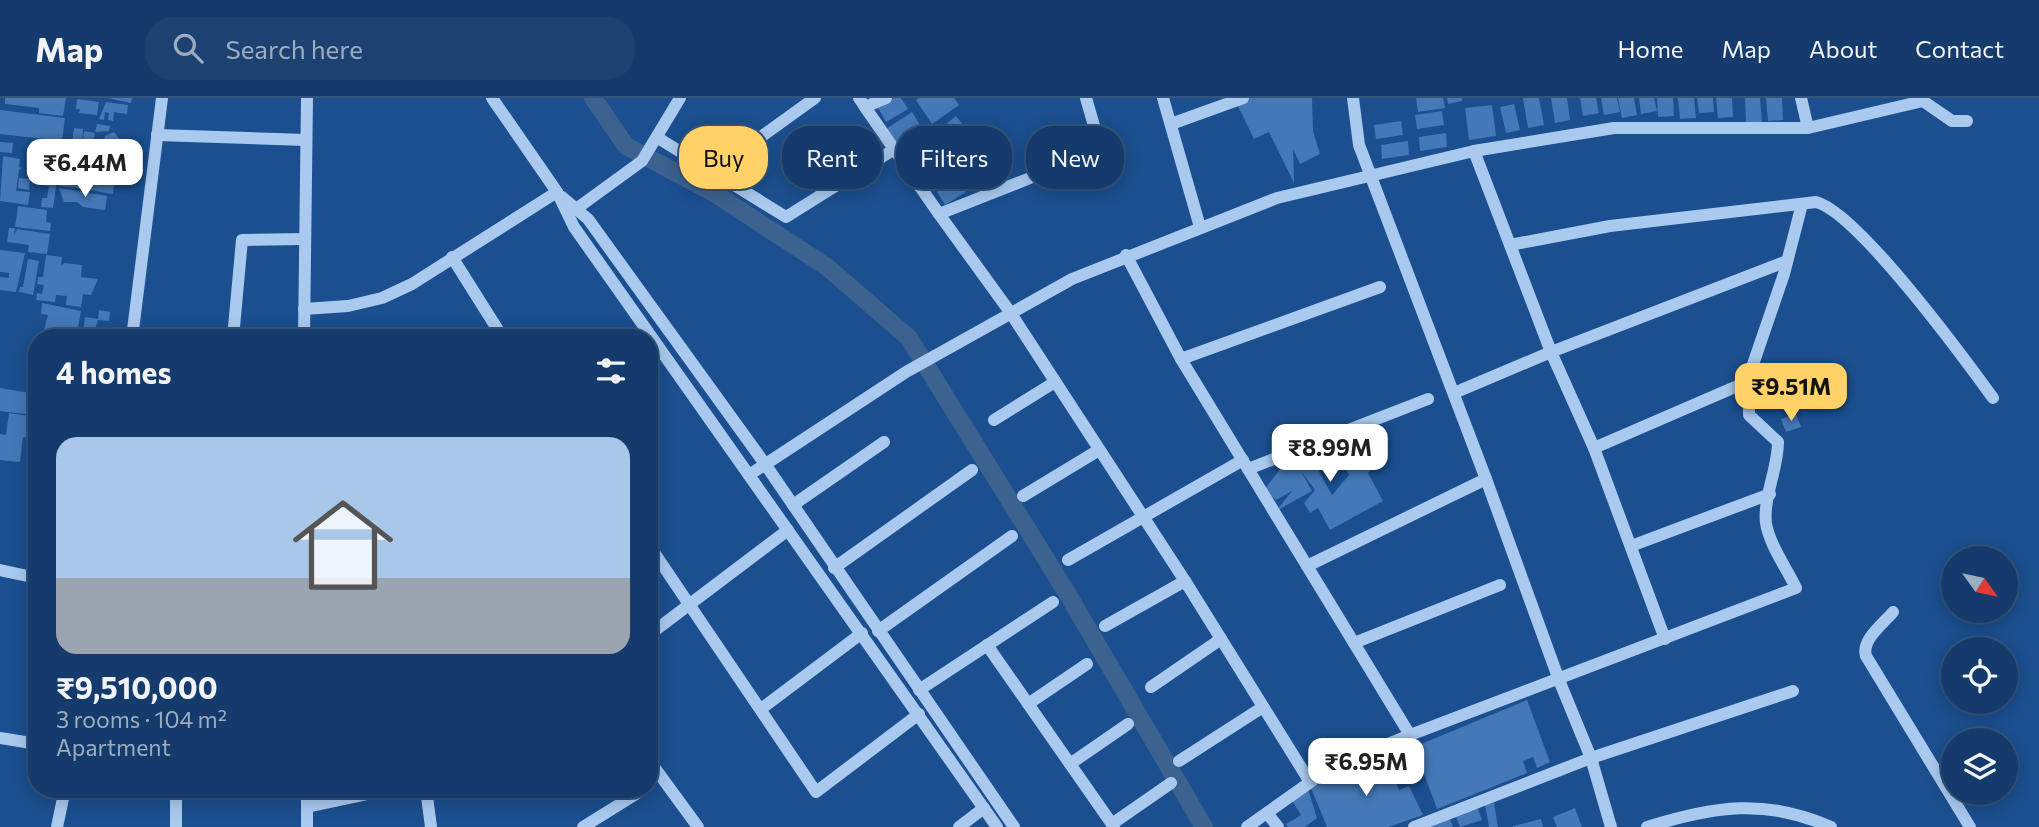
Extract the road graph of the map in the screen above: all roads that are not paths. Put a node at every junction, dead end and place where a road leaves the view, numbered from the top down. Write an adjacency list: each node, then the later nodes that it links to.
1 (162, 98): 17 (street)
2 (307, 98): 18 (street)
3 (492, 98): 25 (street)
4 (680, 98): 19 (street)
5 (815, 98): 16 (street)
6 (886, 98): 12 (street)
7 (1086, 98): 28 (street)
8 (1163, 98): 14 (street)
9 (1242, 98): 14 (street)
10 (1353, 98): 23 (street)
11 (1801, 98): 15 (street)
12 (862, 102): 20 (street)
13 (1966, 121): 15 (street)
14 (1171, 124): 29 (street)
15 (1808, 128): 21 (street)
16 (768, 132)
17 (157, 135): 18 (street); 38 (street)
18 (306, 140): 30 (street)
19 (656, 141): 22 (street); 27 (street)
20 (893, 150): 24 (street); 28 (street)
21 (1474, 151): 23 (street); 31 (street)
22 (679, 154)
23 (1365, 176): 29 (street); 48 (street)
24 (740, 189)
25 (557, 192): 27 (street); 33 (street); 42 (street)
26 (1802, 204): 31 (street); 34 (street); 49 (street)
27 (576, 209): 55 (street)
28 (939, 214): 37 (street)
29 (1200, 227): 32 (street)
30 (303, 239): 36 (street); 39 (street)
31 (1510, 245): 44 (street)
32 (1126, 255): 37 (street); 45 (street)
33 (452, 257): 36 (street); 41 (street)
34 (1787, 261): 44 (street); 46 (street)
35 (1380, 287): 45 (street)
36 (304, 309): 40 (street)
37 (1010, 312): 47 (street); 55 (street)
38 (133, 329)
39 (234, 329)
40 (304, 329)
41 (497, 329)
42 (646, 329)
43 (658, 346): 58 (street)
44 (1551, 352): 48 (street); 53 (street)
45 (1181, 359): 56 (street)
46 (1749, 381): 53 (street); 60 (street)
47 (1055, 382): 51 (street); 54 (street)
48 (1454, 393): 59 (street)
49 (1993, 398)
50 (1427, 399): 56 (street)
51 (994, 421)
52 (884, 442): 62 (street)
53 (1594, 448): 66 (street)
54 (1099, 450): 61 (street); 63 (street)
55 (765, 464): 58 (street); 62 (street)
56 (1245, 465): 63 (street); 69 (street)
57 (972, 470): 70 (street)
58 (749, 475): 64 (street)
59 (1486, 479): 69 (street); 87 (street)
60 (1770, 494): 66 (street); 83 (street)
61 (1023, 496)
62 (793, 505): 70 (street)
63 (1142, 515): 68 (street); 73 (street)
64 (788, 530): 76 (street); 81 (street)
65 (1012, 537): 80 (street)
66 (1631, 545): 83 (street)
67 (658, 558): 76 (street)
68 (1068, 560)
69 (1307, 566): 84 (street)
70 (834, 568): 80 (street)
71 (0, 570): 72 (street)
72 (28, 576)
73 (1185, 581): 78 (street); 82 (street)
74 (1500, 585): 84 (street)
75 (1053, 602): 85 (street)
76 (690, 604): 79 (street); 93 (street)
77 (1893, 612): 132 (street)
78 (1105, 626)
79 (658, 628)
80 (878, 631): 89 (street)
81 (862, 633): 93 (street); 94 (street)
82 (1221, 639): 88 (street); 92 (street)
83 (1665, 639): 87 (street)
84 (1354, 643): 96 (street)
85 (988, 645): 89 (street); 91 (street)
86 (1087, 664): 91 (street)
87 (1559, 680): 96 (street); 99 (street)
88 (1151, 687)
89 (919, 690): 125 (street)
90 (1793, 691): 99 (street)
91 (1028, 704): 101 (street)
92 (1263, 707): 100 (street); 105 (street)
93 (761, 709): 94 (street)
94 (919, 714): 114 (street)
95 (1128, 724): 101 (street)
96 (1410, 735): 105 (street)
97 (0, 738): 98 (street)
98 (28, 743)
99 (1591, 758): 128 (street); 129 (street)
100 (1179, 761)
101 (1070, 764): 116 (street)
102 (658, 772): 103 (street)
103 (662, 778): 104 (street); 122 (street)
104 (658, 780)
105 (1310, 782): 115 (street)
106 (1171, 783): 116 (street)
107 (63, 798): 117 (street)
108 (177, 798): 118 (street)
109 (307, 798): 113 (street)
110 (349, 798): 113 (street)
111 (427, 798): 120 (street)
112 (630, 798): 121 (street)
113 (307, 807): 119 (street)
114 (984, 808): 123 (street); 124 (street)
115 (1267, 813): 126 (street); 127 (street)
116 (1113, 825)
117 (57, 827)
118 (176, 827)
119 (307, 827)
120 (431, 827)
121 (583, 827)
122 (698, 827)
123 (959, 827)
124 (997, 827)
125 (1014, 827)
126 (1247, 827)
127 (1278, 827)
128 (1414, 827)
129 (1611, 827)
130 (1647, 827): 131 (street)
131 (1831, 827)
132 (1970, 827)

